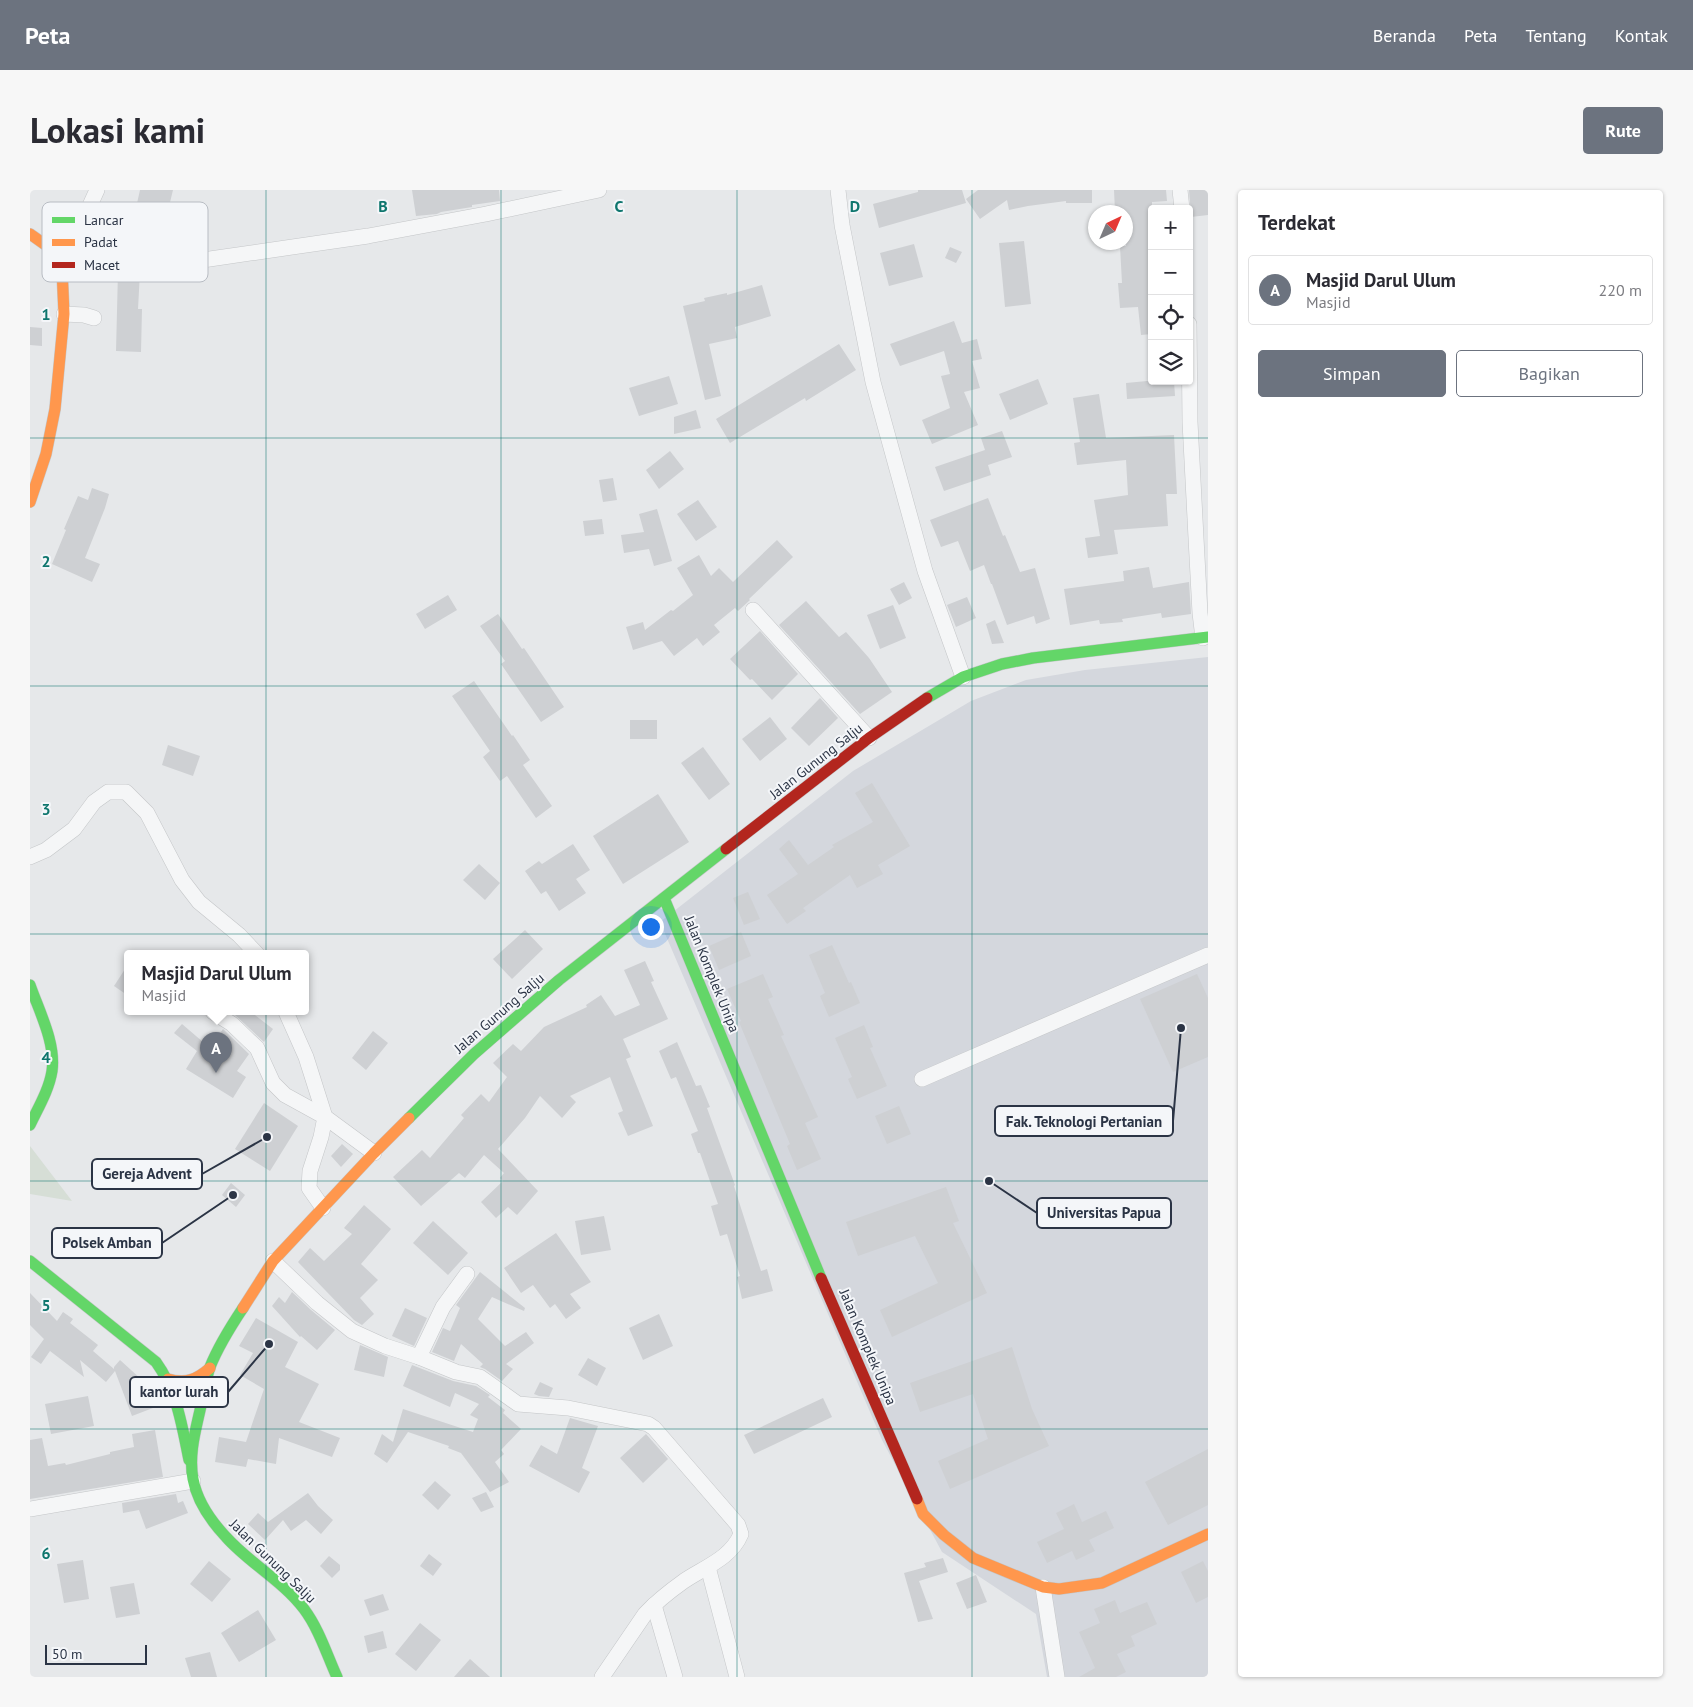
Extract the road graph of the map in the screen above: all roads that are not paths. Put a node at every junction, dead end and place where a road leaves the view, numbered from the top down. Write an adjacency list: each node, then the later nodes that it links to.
1 (97, 190): 5 (street)
2 (599, 190): 9 (street)
3 (838, 190): 17 (street)
4 (1180, 190): 6 (street)
5 (91, 202)
6 (1182, 205)
7 (30, 234): 8 (main road)
8 (42, 242)
9 (208, 259)
10 (63, 282): 11 (main road)
11 (64, 314): 12 (street); 14 (main road)
12 (94, 318)
13 (1189, 340): 16 (street)
14 (30, 502)
15 (753, 610): 18 (street)
16 (1206, 638): 17 (main road, Jalan Gunung Salju)
17 (963, 677): 18 (main road, Jalan Gunung Salju)
18 (869, 738): 20 (main road, Jalan Gunung Salju)
19 (30, 857): 21 (street)
20 (664, 898): 29 (main road, Jalan Gunung Salju); 42 (main road, Jalan Komplek Unipa)
21 (253, 950)
22 (1208, 955): 26 (street)
23 (30, 985): 28 (main road)
24 (218, 1015): 27 (street)
25 (287, 1015): 27 (street)
26 (922, 1079)
27 (325, 1117): 29 (street); 30 (street)
28 (30, 1125)
29 (374, 1153): 30 (main road, Jalan Gunung Salju)
30 (323, 1208): 31 (main road, Jalan Gunung Salju)
31 (273, 1261): 34 (street); 35 (main road, Jalan Gunung Salju)
32 (30, 1262): 36 (main road)
33 (467, 1274): 34 (street)
34 (419, 1357): 41 (street)
35 (210, 1368): 36 (main road); 37 (main road, Jalan Gunung Salju)
36 (168, 1379): 37 (main road)
37 (190, 1465): 38 (main road, Jalan Gunung Salju)
38 (193, 1481): 39 (street); 45 (main road, Jalan Gunung Salju)
39 (30, 1509)
40 (1208, 1534): 42 (main road, Jalan Komplek Unipa)
41 (708, 1567): 43 (street); 47 (street)
42 (1043, 1586): 48 (street)
43 (654, 1605): 44 (street); 46 (street)
44 (675, 1676)
45 (338, 1677)
46 (602, 1677)
47 (737, 1677)
48 (1057, 1677)

